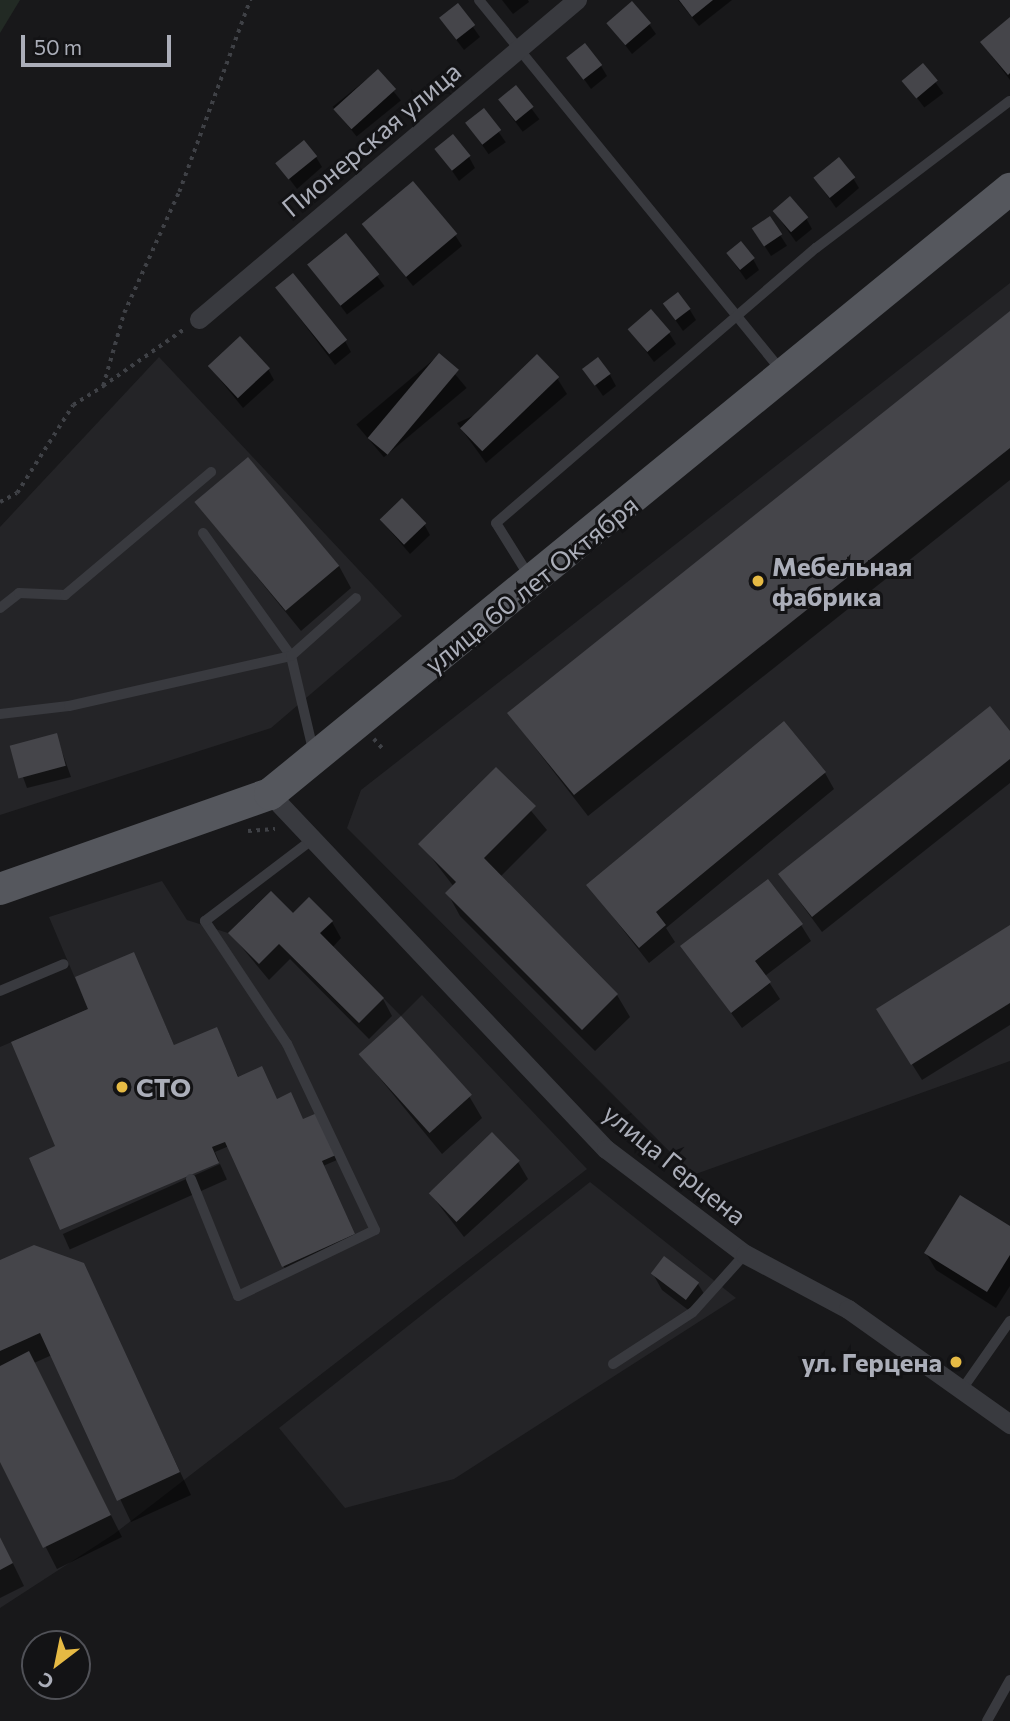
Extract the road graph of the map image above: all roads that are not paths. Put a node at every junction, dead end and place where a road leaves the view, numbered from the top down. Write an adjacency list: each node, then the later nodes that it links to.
1 (480, 0): 3 (lane)
2 (578, 0): 3 (street, Пионерская улица)
3 (520, 47): 6 (lane); 7 (street, Пионерская улица)
4 (1010, 101): 6 (lane)
5 (1010, 189): 8 (main road, улица 60 лет Октября)
6 (738, 316): 8 (lane); 11 (lane)
7 (199, 319)
8 (787, 378): 11 (main road, улица 60 лет Октября)
9 (211, 472): 13 (lane)
10 (203, 533): 14 (lane)
11 (533, 583): 16 (main road, улица 60 лет Октября)
12 (356, 598): 14 (lane)
13 (0, 608)
14 (291, 656): 15 (lane); 16 (lane)
15 (0, 714)
16 (315, 758): 17 (main road, улица 60 лет Октября)
17 (270, 794): 18 (street, улица Герцена); 19 (main road, улица 60 лет Октября)
18 (302, 846): 22 (lane); 23 (street, улица Герцена)
19 (0, 889)
20 (64, 964): 21 (lane)
21 (0, 991)
22 (191, 1180)
23 (745, 1254): 25 (lane); 26 (street, улица Герцена)
24 (1010, 1321): 26 (lane)
25 (613, 1364)
26 (963, 1388): 27 (street, улица Герцена)
27 (1010, 1424)
28 (1010, 1680): 29 (lane)
29 (987, 1721)

